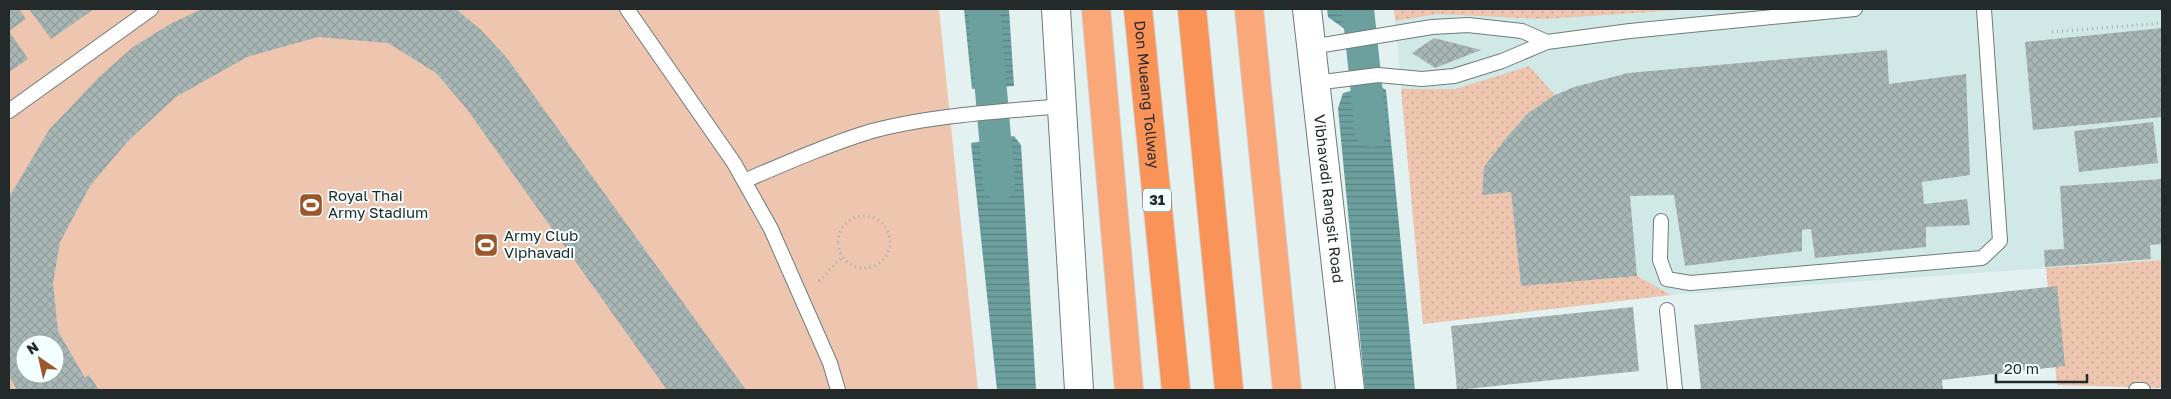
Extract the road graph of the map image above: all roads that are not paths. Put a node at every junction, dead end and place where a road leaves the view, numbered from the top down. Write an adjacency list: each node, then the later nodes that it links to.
1 (150, 9): 16 (lane)
2 (627, 9): 17 (lane)
3 (1056, 9): 15 (main road)
4 (1096, 9): 20 (highway)
5 (1138, 9): 23 (highway, Don Mueang Tollway / 31)
6 (1192, 9): 24 (highway)
7 (1249, 9): 25 (highway)
8 (1307, 9): 13 (main road, Vibhavadi Rangsit Road)
9 (1855, 9): 11 (lane)
10 (1984, 9): 18 (lane)
11 (1778, 13): 12 (lane)
12 (1547, 42): 13 (lane); 14 (lane)
13 (1311, 47): 14 (main road, Vibhavadi Rangsit Road)
14 (1314, 83): 26 (main road, Vibhavadi Rangsit Road)
15 (1061, 106): 17 (lane); 22 (main road)
16 (9, 111)
17 (744, 181): 21 (lane)
18 (1660, 222)
19 (1667, 310): 27 (lane)
20 (1128, 389)
21 (838, 390)
22 (1079, 390)
23 (1176, 390)
24 (1228, 390)
25 (1287, 390)
26 (1350, 390)
27 (1675, 390)
28 (2136, 390): 29 (lane)
29 (2143, 390)

